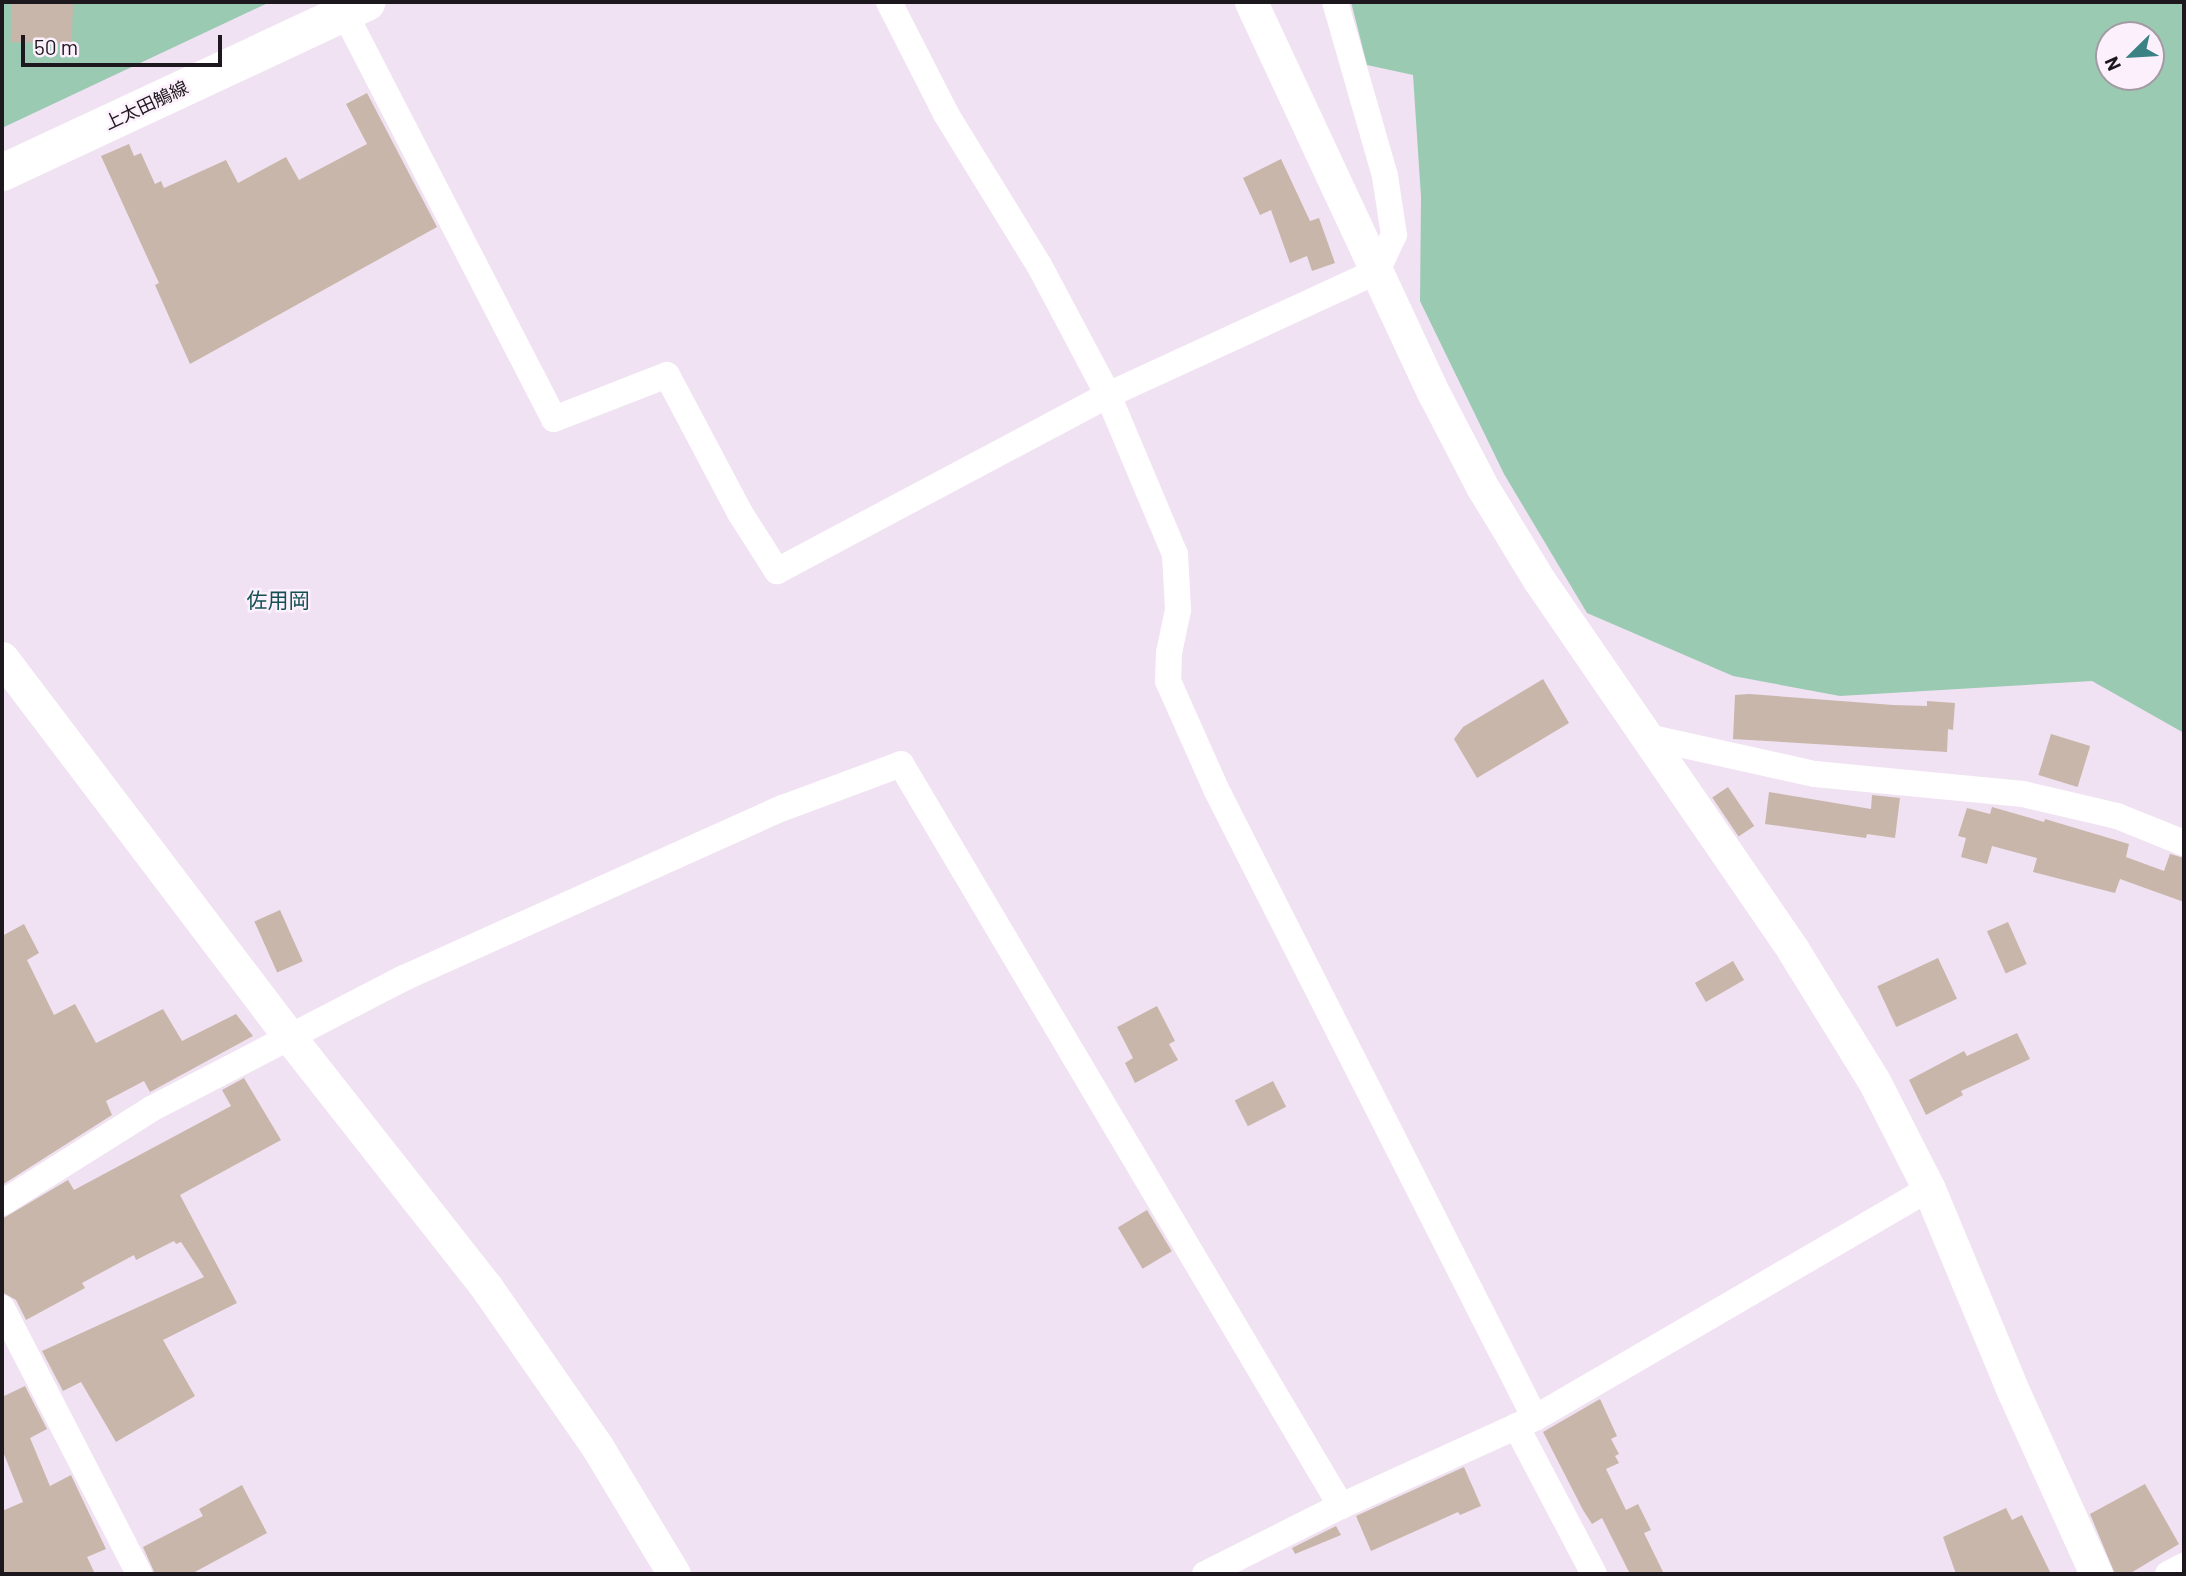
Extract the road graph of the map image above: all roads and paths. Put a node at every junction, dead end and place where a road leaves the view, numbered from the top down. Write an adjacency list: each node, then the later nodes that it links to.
1 (889, 2): 7 (street)
2 (1251, 2): 6 (street)
3 (1335, 2): 6 (street)
4 (355, 7): 5 (main road, 上太田鵤線); 7 (street)
5 (2, 172)
6 (1377, 271): 7 (street); 9 (street)
7 (1108, 395): 15 (street)
8 (2, 658): 11 (street)
9 (1643, 736): 10 (street); 12 (street)
10 (2184, 843)
11 (288, 1035): 13 (street); 16 (street); 19 (street)
12 (1928, 1189): 15 (street); 22 (street)
13 (2, 1203)
14 (2, 1308): 18 (street)
15 (1525, 1422): 16 (street); 21 (street)
16 (1341, 1506): 20 (street)
17 (2184, 1566): 23 (street)
18 (139, 1574)
19 (674, 1574)
20 (1205, 1574)
21 (1594, 1574)
22 (2096, 1574)
23 (2168, 1574)

